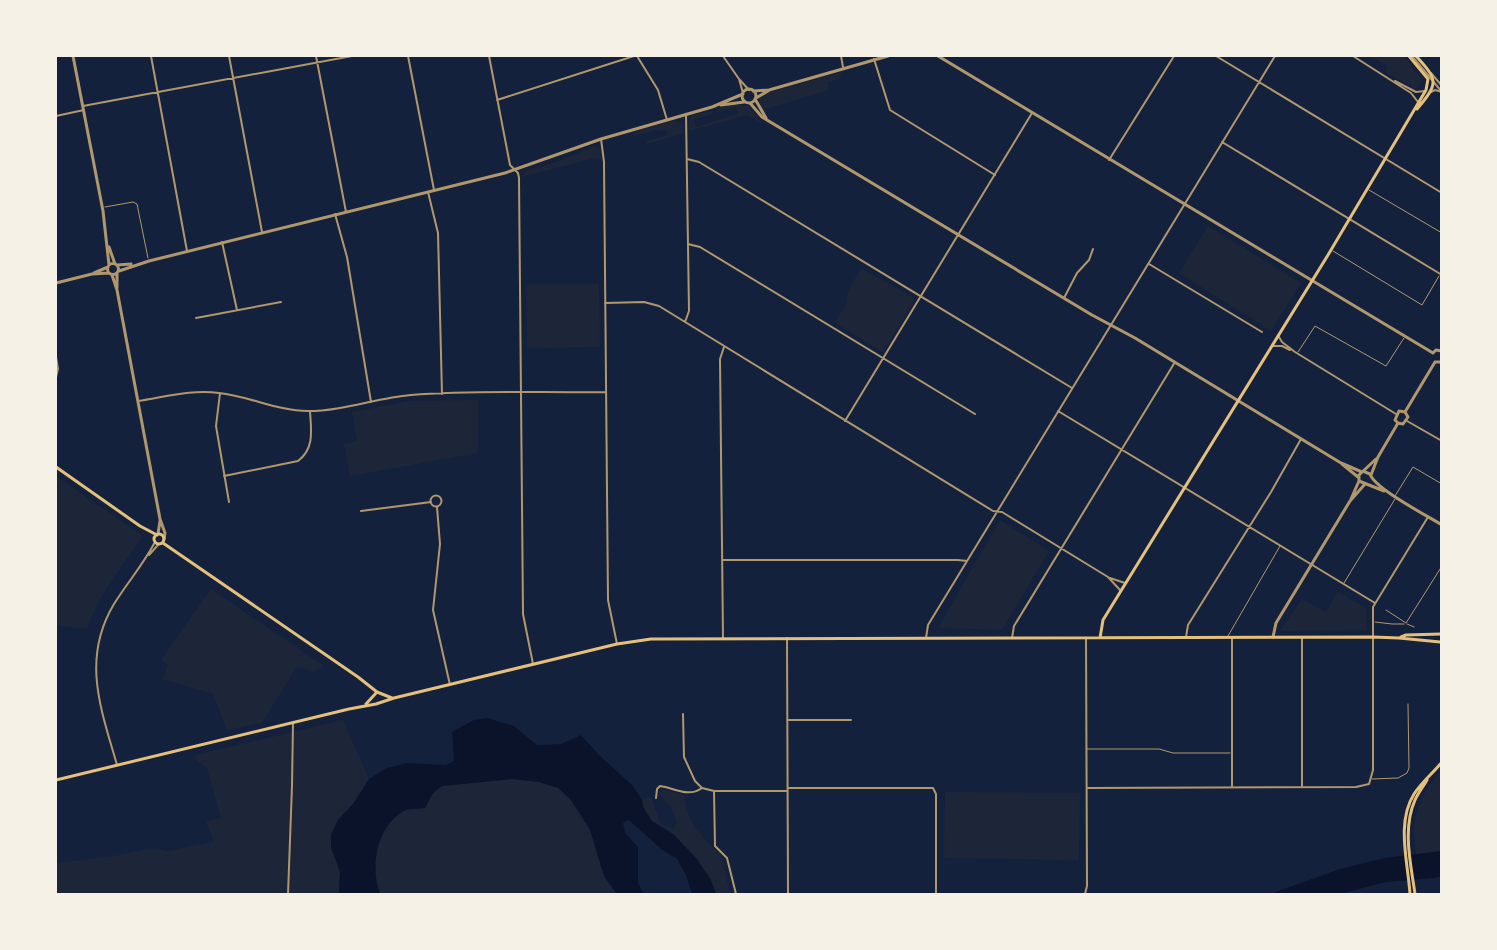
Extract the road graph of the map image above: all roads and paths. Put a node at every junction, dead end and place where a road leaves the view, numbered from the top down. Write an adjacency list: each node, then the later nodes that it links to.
1 (73, 56): 40 (street)
2 (151, 56): 31 (street)
3 (229, 56): 23 (street)
4 (316, 56): 20 (street)
5 (352, 56): 20 (street)
6 (408, 56): 55 (street)
7 (489, 56): 36 (street)
8 (635, 56): 36 (street); 46 (street)
9 (723, 56): 24 (street)
10 (841, 56): 21 (street)
11 (888, 56): 19 (street)
12 (938, 56): 18 (street)
13 (1174, 56): 51 (street)
14 (1216, 56): 26 (street)
15 (1275, 56): 26 (street)
16 (1353, 56): 25 (street)
17 (1412, 56): 22 (main road); 27 (street); 32 (main road)
18 (943, 57): 41 (street)
19 (874, 59): 21 (street); 53 (street)
20 (318, 62): 23 (street); 60 (street)
21 (844, 68): 30 (street)
22 (1431, 73): 27 (main road); 28 (street)
23 (233, 78): 31 (street); 63 (street)
24 (739, 79): 29 (street); 34 (street)
25 (1392, 80): 32 (street); 38 (street)
26 (1259, 82): 48 (street); 50 (street)
27 (1434, 82): 32 (main road); 33 (street)
28 (1442, 87)
29 (751, 90): 30 (street); 34 (street); 35 (street)
30 (769, 90): 35 (street)
31 (157, 92): 40 (street); 71 (street)
32 (1427, 92): 33 (street); 38 (main road); 42 (main road)
33 (1442, 92)
34 (743, 94): 37 (street); 39 (street)
35 (756, 99): 37 (street); 45 (street)
36 (497, 100): 52 (street)
37 (748, 103): 39 (street); 45 (street)
38 (1418, 104): 42 (main road)
39 (717, 105): 43 (street)
40 (83, 108): 44 (street); 59 (street)
41 (1032, 113): 51 (street); 53 (street)
42 (1414, 113): 50 (main road)
43 (686, 114): 46 (street); 49 (street)
44 (56, 116)
45 (767, 119): 65 (street)
46 (667, 120): 47 (street)
47 (601, 139): 52 (street); 85 (street)
48 (1222, 142): 58 (street); 62 (street)
49 (687, 159): 67 (street); 82 (street)
50 (1386, 159): 54 (main road); 57 (street)
51 (1109, 160): 58 (street)
52 (515, 170): 55 (street); 107 (street)
53 (995, 175): 65 (street)
54 (1368, 189): 62 (main road); 64 (lane)
55 (434, 190): 56 (street)
56 (428, 192): 60 (street); 108 (street)
57 (1442, 193)
58 (1184, 204): 73 (street); 80 (street)
59 (103, 207): 68 (street); 72 (lane)
60 (346, 212): 61 (street)
61 (335, 214): 63 (street); 111 (street)
62 (1350, 220): 70 (main road); 79 (street)
63 (262, 232): 66 (street)
64 (1442, 233)
65 (959, 235): 82 (street); 83 (street)
66 (222, 242): 71 (street); 86 (street)
67 (688, 244): 88 (street); 99 (street)
68 (109, 246): 74 (street); 76 (street)
69 (1093, 249): 83 (street)
70 (1332, 249): 79 (lane); 80 (main road)
71 (188, 251): 72 (street)
72 (149, 261): 75 (street)
73 (1148, 263): 89 (street); 90 (street)
74 (116, 264): 75 (street); 76 (street); 77 (street)
75 (133, 265): 77 (street)
76 (109, 266): 77 (street); 78 (street)
77 (114, 273): 78 (street); 110 (street)
78 (92, 274): 81 (street)
79 (1441, 275)
80 (1313, 280): 91 (main road); 92 (street)
81 (56, 283)
82 (921, 297): 99 (street); 104 (street)
83 (1063, 298): 89 (street)
84 (281, 302): 86 (street)
85 (605, 303): 88 (street); 105 (street)
86 (237, 310): 87 (street)
87 (196, 318)
88 (685, 322): 94 (street)
89 (1111, 325): 100 (street); 104 (street)
90 (1262, 332)
91 (1278, 336): 93 (main road); 96 (street)
92 (1405, 336): 96 (lane); 97 (street)
93 (1272, 346): 96 (street); 109 (main road)
94 (724, 347): 117 (street); 149 (street)
95 (1442, 351): 97 (street)
96 (1296, 352): 116 (street)
97 (1433, 353): 101 (street)
98 (56, 357): 103 (street)
99 (883, 359): 115 (street); 117 (street)
100 (1175, 362): 109 (street); 122 (street)
101 (1435, 362): 102 (street); 114 (street)
102 (1442, 362)
103 (56, 377)
104 (1072, 388): 113 (street)
105 (606, 392): 107 (street); 175 (street)
106 (219, 393): 110 (street); 112 (street); 127 (street)
107 (521, 393): 108 (street); 177 (street)
108 (442, 394): 111 (street)
109 (1238, 400): 120 (street); 132 (main road)
110 (138, 401): 142 (street)
111 (371, 402): 112 (street)
112 (310, 411): 127 (street)
113 (1058, 411): 122 (street); 140 (street)
114 (1405, 412): 116 (street); 118 (street)
115 (975, 414)
116 (1396, 414): 119 (street)
117 (845, 421): 140 (street)
118 (1407, 421): 119 (street); 121 (street)
119 (1398, 423): 123 (street)
120 (1301, 439): 124 (street); 144 (street)
121 (1442, 441)
122 (1122, 450): 132 (street); 148 (street)
123 (1378, 457): 126 (street); 128 (street)
124 (1341, 463): 126 (street); 129 (street)
125 (56, 467): 145 (main road)
126 (1363, 472): 128 (street); 129 (street)
127 (224, 476): 136 (street)
128 (1371, 477): 130 (street); 133 (street)
129 (1359, 479): 130 (street); 135 (street)
130 (1366, 484): 133 (street); 135 (street)
131 (1442, 484): 134 (lane)
132 (1185, 488): 144 (street); 154 (main road)
133 (1386, 491): 134 (street)
134 (1396, 497): 141 (street); 155 (lane)
135 (1350, 501): 151 (street)
136 (228, 502)
137 (431, 502): 138 (street); 138 (street); 139 (street)
138 (436, 507): 178 (street)
139 (361, 511)
140 (997, 512): 148 (street); 150 (street)
141 (1428, 517): 143 (street); 157 (street)
142 (160, 519): 145 (street); 146 (street)
143 (1442, 525)
144 (1248, 527): 147 (street); 163 (street)
145 (156, 539): 146 (main road); 146 (main road); 190 (street)
146 (164, 540): 179 (main road)
147 (1280, 546): 151 (street); 171 (lane)
148 (1062, 549): 153 (street); 168 (street)
149 (722, 560): 150 (street); 165 (street)
150 (967, 561): 167 (street)
151 (1311, 565): 155 (street); 172 (street)
152 (1442, 566): 160 (lane)
153 (1108, 577): 154 (street); 156 (street)
154 (1127, 583): 156 (main road)
155 (1343, 585): 157 (street)
156 (1121, 592): 170 (main road)
157 (1376, 603): 159 (street)
158 (1386, 610): 160 (lane)
159 (1373, 622): 160 (lane); 173 (street)
160 (1406, 623): 161 (lane)
161 (1414, 627)
162 (1441, 634): 174 (main road); 176 (main road)
163 (1186, 637): 170 (main road); 171 (main road)
164 (1302, 637): 172 (main road); 173 (main road); 194 (street)
165 (723, 638): 166 (main road); 175 (main road)
166 (787, 638): 167 (main road); 184 (street)
167 (926, 638): 168 (main road)
168 (1012, 638): 169 (main road)
169 (1086, 638): 170 (main road); 187 (street)
170 (1100, 638)
171 (1229, 638): 172 (main road); 188 (street)
172 (1273, 638)
173 (1373, 638): 174 (main road); 191 (street)
174 (1399, 638): 176 (main road)
175 (617, 644): 177 (main road)
176 (1441, 644)
177 (533, 664): 178 (main road)
178 (450, 684): 180 (main road)
179 (377, 692): 180 (main road); 182 (main road)
180 (394, 698): 182 (main road)
181 (1408, 704): 191 (lane)
182 (363, 706): 186 (main road)
183 (683, 714): 195 (street)
184 (787, 720): 185 (street); 197 (street)
185 (851, 720)
186 (292, 722): 190 (main road); 200 (street)
187 (1087, 749): 188 (lane); 196 (street)
188 (1232, 753): 193 (street)
189 (1442, 762): 205 (main road)
190 (117, 765): 192 (main road)
191 (1372, 779): 194 (street)
192 (56, 780)
193 (1232, 787): 194 (street); 196 (street)
194 (1302, 787)
195 (702, 788): 198 (street); 199 (street)
196 (1087, 788): 204 (street)
197 (787, 789): 198 (street); 202 (street); 203 (street)
198 (714, 791): 201 (street)
199 (656, 798)
200 (288, 894)
201 (736, 894)
202 (788, 894)
203 (936, 894)
204 (1085, 894)
205 (1413, 894)

